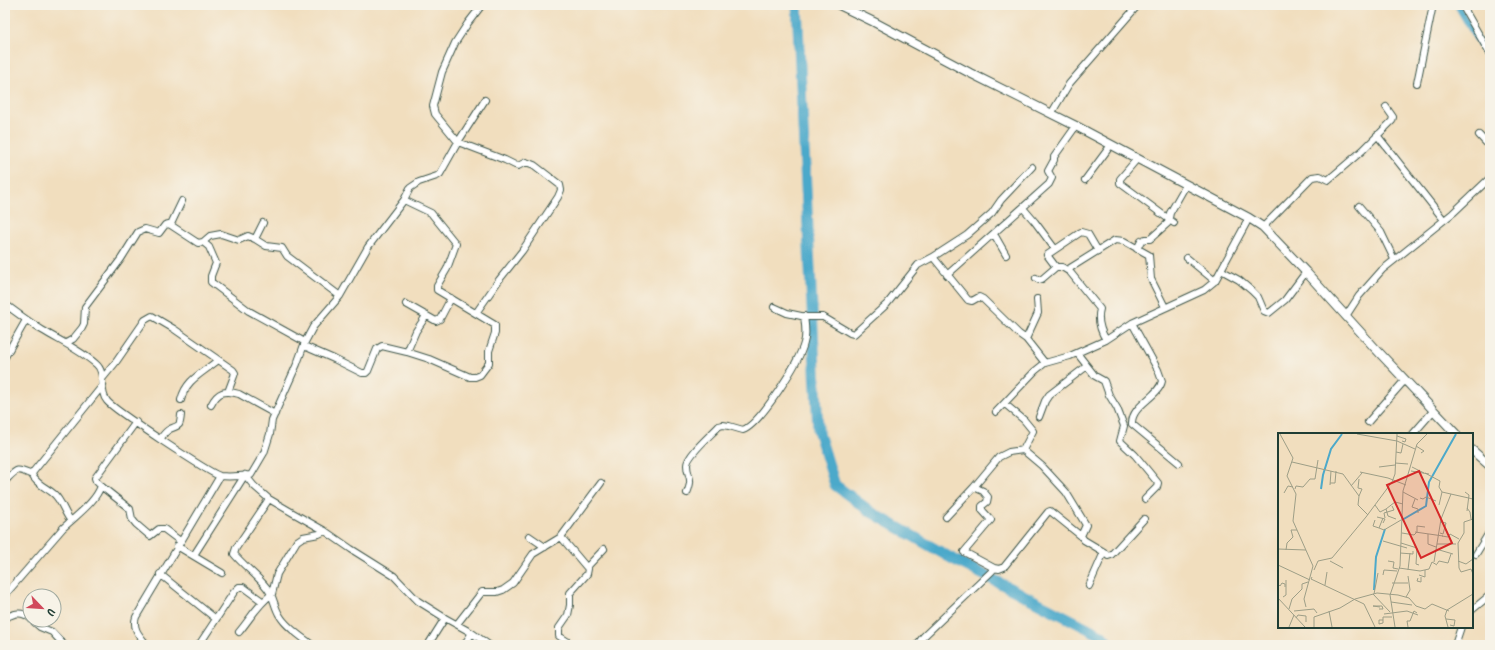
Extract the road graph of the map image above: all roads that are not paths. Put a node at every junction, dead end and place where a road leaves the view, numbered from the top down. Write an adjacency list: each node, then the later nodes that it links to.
1 (482, 5): 14 (street)
2 (839, 5): 10 (street)
3 (1138, 5): 10 (street)
4 (1433, 5): 7 (street)
5 (1462, 5): 6 (street)
6 (1490, 54)
7 (1417, 83)
8 (486, 100): 14 (street)
9 (1386, 107): 12 (street)
10 (1052, 114): 11 (street)
11 (1076, 126): 15 (street); 25 (street)
12 (1377, 135): 27 (street); 31 (street)
13 (1479, 135): 16 (street)
14 (458, 142): 22 (street); 56 (street)
15 (1111, 145): 17 (street); 20 (street)
16 (1490, 147)
17 (1137, 159): 21 (street); 28 (street)
18 (1032, 167): 39 (street)
19 (1490, 178): 27 (street)
20 (1085, 180)
21 (1186, 185): 26 (street); 28 (street)
22 (404, 200): 49 (street); 50 (street)
23 (182, 201): 29 (street)
24 (1359, 206): 41 (street)
25 (1023, 208): 32 (street); 36 (street)
26 (1249, 218): 31 (street); 44 (street)
27 (1444, 220): 41 (street)
28 (1172, 221): 35 (street)
29 (171, 224): 34 (street); 64 (street)
30 (263, 224): 33 (street)
31 (1262, 227): 45 (street)
32 (994, 234): 38 (street); 46 (street)
33 (255, 239): 34 (street); 49 (street)
34 (203, 242): 65 (street)
35 (1138, 249): 37 (street); 54 (street)
36 (1055, 250): 37 (street); 42 (street)
37 (1098, 251): 43 (street)
38 (1006, 255)
39 (933, 257): 46 (street); 58 (street)
40 (1187, 258): 48 (street)
41 (1394, 259): 59 (street)
42 (1056, 268): 43 (street); 47 (street)
43 (1067, 270): 63 (street)
44 (1221, 270): 45 (street); 48 (street)
45 (1306, 272): 59 (street)
46 (947, 275): 62 (street)
47 (1036, 278)
48 (1215, 281): 54 (street)
49 (340, 296): 65 (street)
50 (451, 298): 56 (street); 57 (street)
51 (1036, 299): 62 (street)
52 (5, 304): 60 (street)
53 (406, 304): 57 (street)
54 (1165, 307): 61 (street)
55 (774, 308): 58 (street)
56 (476, 313): 66 (street)
57 (426, 316): 66 (street)
58 (805, 316): 101 (street)
59 (1346, 316): 72 (street)
60 (26, 320): 64 (street); 68 (street)
61 (1132, 323): 63 (street); 83 (street)
62 (1026, 339): 70 (street)
63 (1106, 340): 67 (street)
64 (66, 344): 73 (street)
65 (304, 344): 66 (street); 80 (street)
66 (407, 352)
67 (1077, 352): 70 (street); 71 (street)
68 (5, 357)
69 (218, 360): 73 (street); 74 (street); 75 (street)
70 (1045, 363): 76 (street)
71 (1087, 366): 82 (street); 86 (street)
72 (1405, 380): 78 (street); 85 (street)
73 (102, 382): 84 (street); 94 (street)
74 (228, 392): 77 (street); 80 (street)
75 (181, 400)
76 (1005, 404): 79 (street); 90 (street)
77 (211, 405)
78 (1434, 410): 87 (street); 88 (street)
79 (996, 412)
80 (275, 414): 95 (street)
81 (180, 415): 89 (street)
82 (1039, 417)
83 (1133, 418): 86 (street); 92 (street)
84 (136, 422): 89 (street); 99 (street)
85 (1368, 422)
86 (1124, 426): 103 (street)
87 (1414, 433)
88 (1455, 433)
89 (161, 438): 96 (street)
90 (1023, 450): 100 (street); 110 (street)
91 (1473, 451): 93 (street)
92 (1179, 463)
93 (1490, 466)
94 (32, 475): 97 (street); 106 (street)
95 (245, 475): 96 (street); 102 (street); 117 (street)
96 (220, 476): 112 (street)
97 (5, 481)
98 (601, 483): 111 (street)
99 (101, 486): 106 (street); 112 (street)
100 (974, 487): 104 (street); 119 (street)
101 (687, 492)
102 (269, 498): 107 (street); 123 (street)
103 (1145, 499)
104 (946, 517)
105 (1144, 519): 115 (street)
106 (71, 521): 124 (street)
107 (324, 531): 123 (street); 130 (street)
108 (1490, 531): 116 (street)
109 (529, 536): 113 (street)
110 (1081, 536): 115 (street); 119 (street)
111 (561, 537): 113 (street); 118 (street)
112 (179, 543): 117 (street); 121 (street)
113 (545, 547): 132 (street)
114 (604, 549): 118 (street)
115 (1104, 552): 122 (street)
116 (1476, 554)
117 (194, 555): 120 (street)
118 (587, 567): 145 (street)
119 (993, 570): 146 (street)
120 (222, 573)
121 (160, 574): 131 (street); 139 (street)
122 (1089, 586)
123 (272, 594): 126 (street); 141 (street)
124 (5, 595)
125 (1490, 595): 127 (street)
126 (262, 601): 131 (street); 135 (street)
127 (1473, 609)
128 (22, 614): 129 (street)
129 (5, 618)
130 (445, 618): 132 (street); 142 (street)
131 (216, 619): 140 (street)
132 (457, 624): 136 (street)
133 (42, 628): 138 (street)
134 (1461, 628): 137 (street)
135 (239, 632)
136 (472, 633): 143 (street); 144 (street)
137 (1458, 644)
138 (64, 645)
139 (147, 645)
140 (199, 645)
141 (312, 645)
142 (428, 645)
143 (464, 645)
144 (489, 645)
145 (573, 645)
146 (917, 645)

